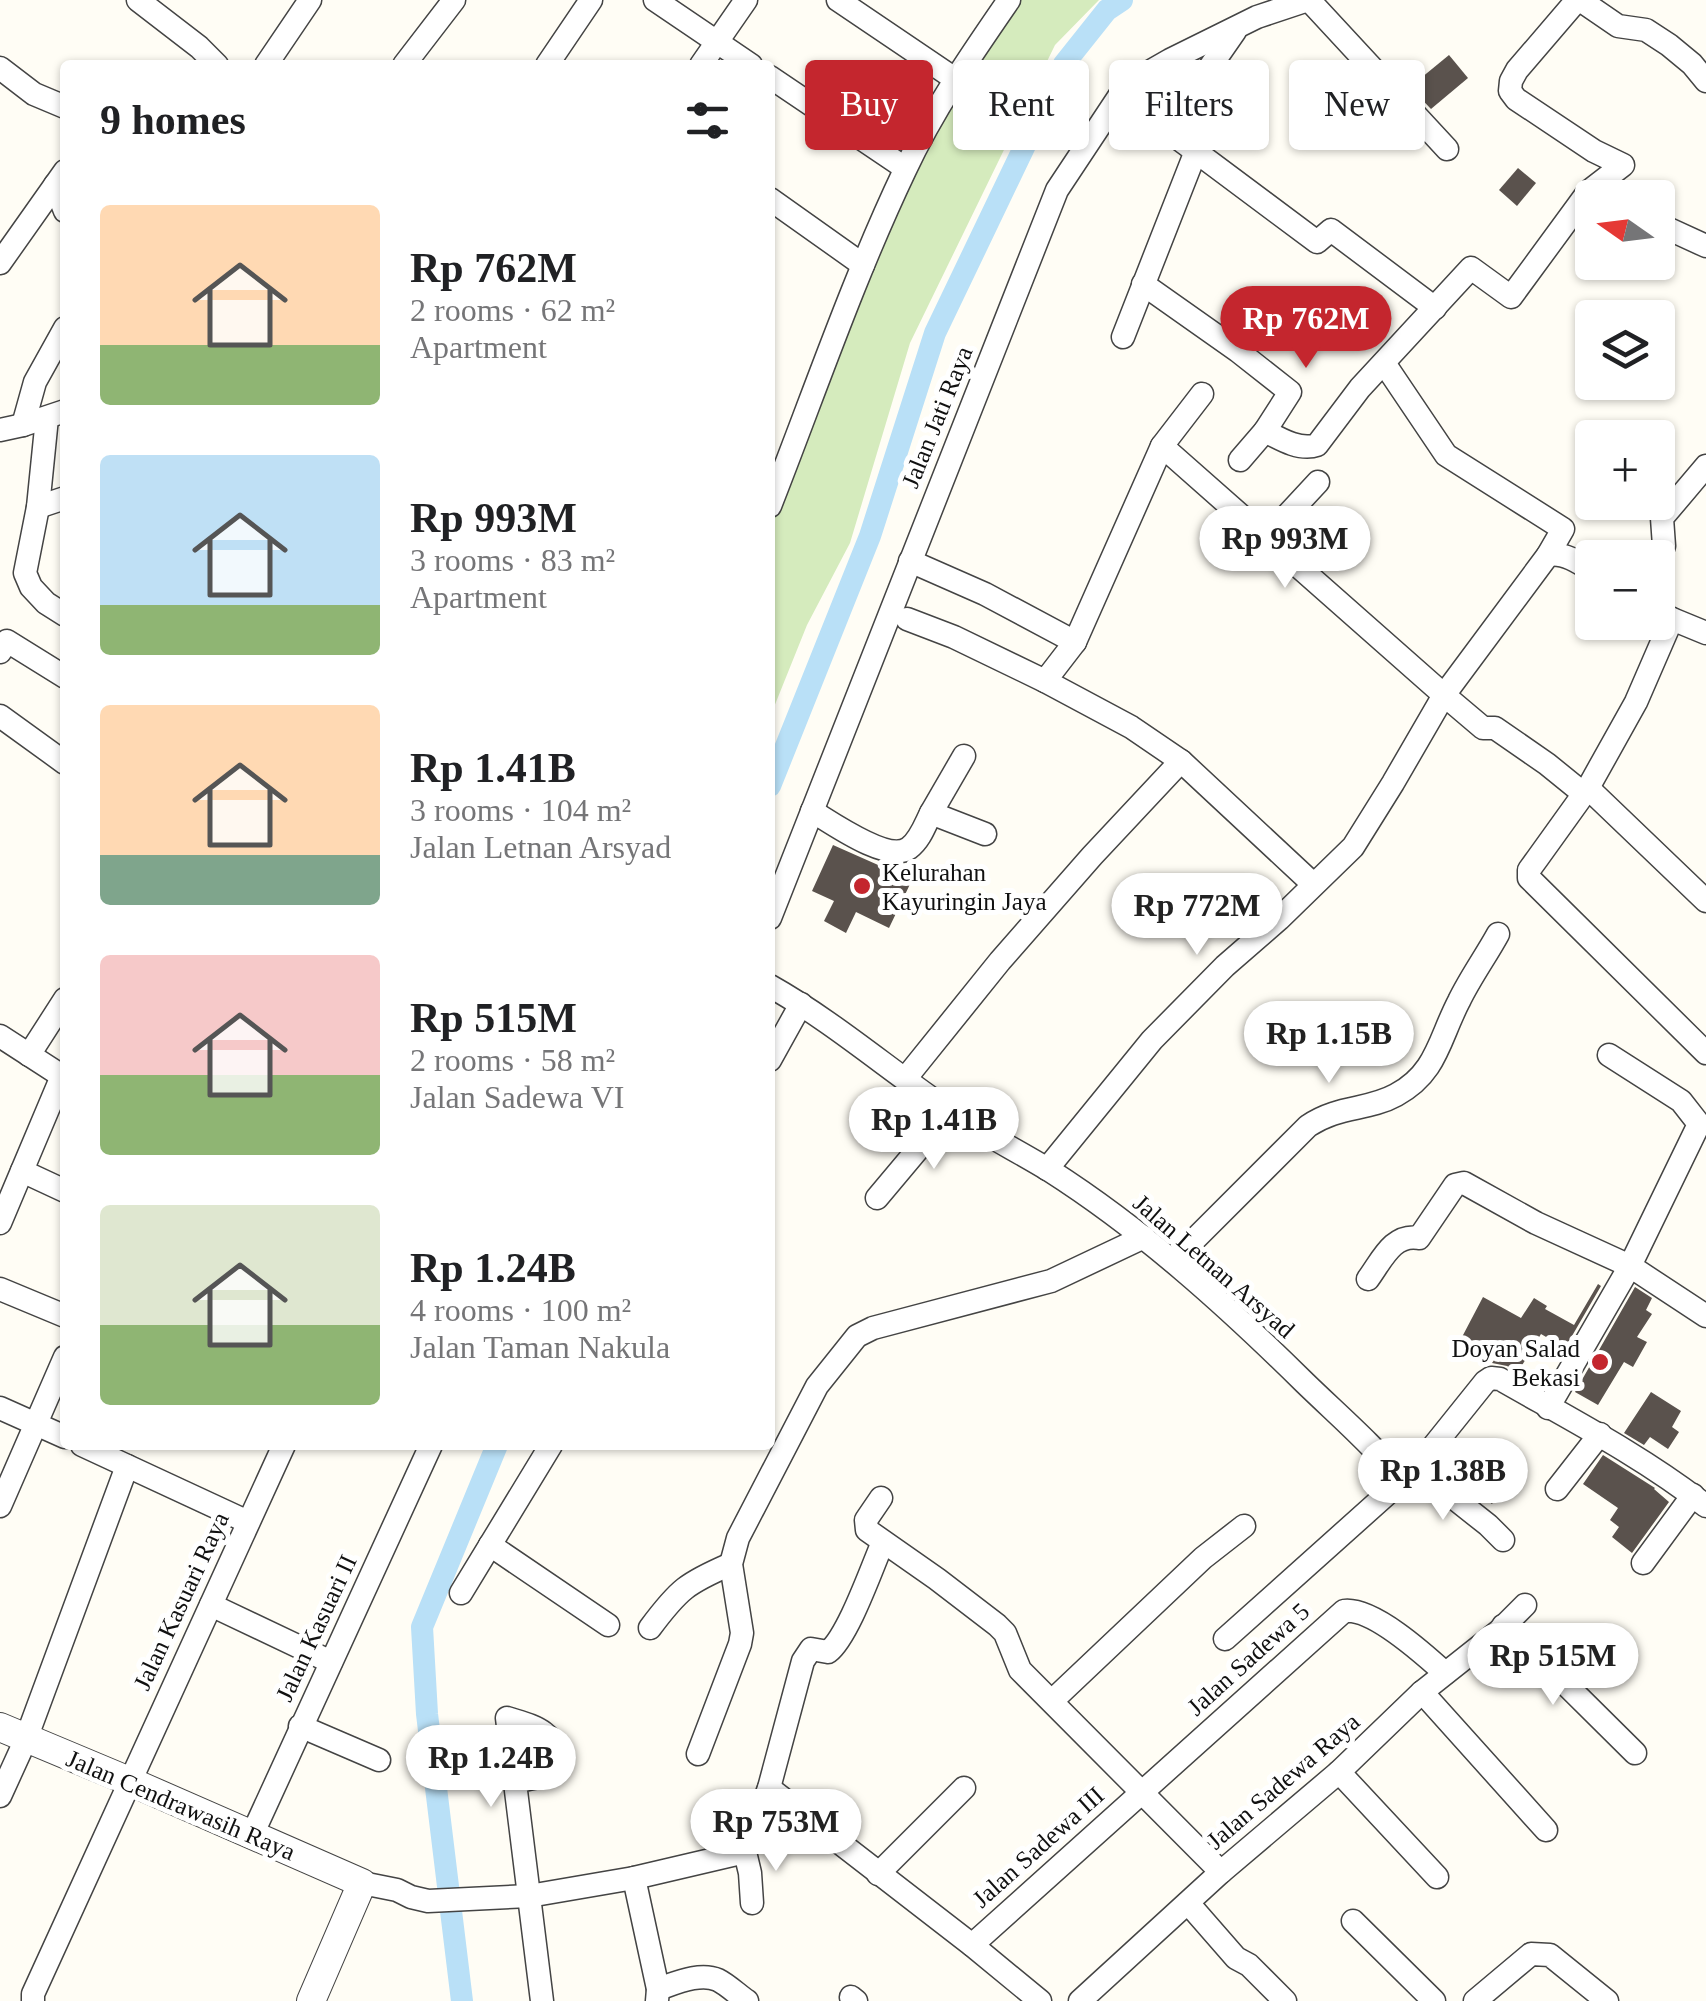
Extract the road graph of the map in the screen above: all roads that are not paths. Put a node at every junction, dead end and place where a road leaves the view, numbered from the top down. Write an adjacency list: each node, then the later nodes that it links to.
1 (138, 0): 13 (street)
2 (310, 0): 14 (street)
3 (454, 0): 15 (street)
4 (591, 0): 16 (street)
5 (654, 0): 12 (street)
6 (746, 0): 12 (street)
7 (838, 0): 23 (street)
8 (1009, 0): 19 (street)
9 (1308, 0): 11 (street, Jalan Jati Raya); 29 (street)
10 (1579, 0): 26 (street); 33 (street)
11 (1247, 23): 20 (street, Jalan Jati Raya); 21 (street)
12 (717, 42): 17 (street); 18 (street)
13 (212, 60)
14 (269, 60)
15 (408, 60)
16 (550, 60)
17 (704, 60)
18 (744, 60)
19 (967, 60)
20 (1170, 60)
21 (1219, 60)
22 (0, 68): 27 (street)
23 (953, 78)
24 (775, 81): 31 (street)
25 (953, 81): 31 (street)
26 (1706, 81)
27 (60, 106)
28 (1109, 112): 60 (street, Jalan Jati Raya)
29 (1447, 149)
30 (1196, 151): 40 (street); 41 (street)
31 (906, 168): 39 (street)
32 (60, 178): 38 (street)
33 (1608, 180)
34 (775, 208): 39 (street)
35 (1575, 219): 41 (street)
36 (1675, 232): 37 (street)
37 (1706, 246)
38 (0, 263)
39 (864, 265): 53 (street)
40 (1143, 284): 43 (street); 48 (street)
41 (1436, 308): 44 (street)
42 (60, 337): 47 (street)
43 (1122, 337)
44 (1384, 363): 48 (street); 58 (street)
45 (1202, 394): 49 (street)
46 (56, 415): 47 (street); 55 (street)
47 (12, 428)
48 (1265, 431): 50 (street)
49 (1162, 446): 56 (street); 66 (street)
50 (1240, 460)
51 (1706, 466): 57 (street)
52 (1318, 482): 56 (street)
53 (775, 493)
54 (60, 499): 55 (street)
55 (38, 506): 61 (street)
56 (1266, 538): 70 (street)
57 (1664, 540)
58 (1548, 556): 59 (street); 70 (street)
59 (1575, 560)
60 (910, 561): 66 (street); 76 (street, Jalan Jati Raya)
61 (59, 605)
62 (908, 618): 69 (street)
63 (1675, 619): 64 (street)
64 (1706, 633)
65 (1657, 640): 75 (street)
66 (1075, 642): 69 (street)
67 (0, 652): 68 (street)
68 (60, 674)
69 (1045, 681): 74 (street)
70 (1444, 695): 75 (street); 79 (street)
71 (0, 716): 73 (street)
72 (964, 756): 77 (street)
73 (60, 759)
74 (1181, 761): 79 (street); 92 (street)
75 (1586, 791): 80 (street); 88 (street)
76 (812, 812): 77 (street); 81 (street, Jalan Jati Raya)
77 (931, 813): 78 (street)
78 (985, 834)
79 (1314, 884): 96 (street)
80 (1706, 902)
81 (775, 905)
82 (1498, 934): 102 (street)
83 (775, 989): 84 (street, Jalan Letnan Arsyad)
84 (801, 1004): 87 (street); 92 (street, Jalan Letnan Arsyad)
85 (60, 1007): 89 (street)
86 (0, 1036): 89 (street)
87 (775, 1051)
88 (1706, 1053)
89 (29, 1055): 91 (street)
90 (1609, 1055): 95 (street)
91 (60, 1074)
92 (906, 1079): 94 (street, Jalan Letnan Arsyad)
93 (60, 1086): 97 (street)
94 (950, 1111): 96 (street, Jalan Letnan Arsyad); 99 (street)
95 (1702, 1118): 103 (street)
96 (1047, 1170): 101 (street, Jalan Letnan Arsyad)
97 (22, 1171): 98 (street); 100 (street)
98 (60, 1189)
99 (877, 1198)
100 (0, 1223)
101 (1144, 1237): 102 (street, Jalan Letnan Arsyad); 130 (street)
102 (1173, 1261): 119 (street, Jalan Letnan Arsyad)
103 (1630, 1266): 104 (street); 107 (street); 110 (street)
104 (1368, 1279)
105 (0, 1288): 106 (street)
106 (60, 1314)
107 (1706, 1316)
108 (60, 1369): 111 (street)
109 (0, 1408): 111 (street)
110 (1548, 1408): 112 (street); 119 (street)
111 (36, 1424): 113 (street); 123 (street)
112 (1600, 1434): 120 (street); 122 (street)
113 (60, 1435)
114 (93, 1450): 118 (street)
115 (282, 1450): 124 (street, Jalan Kasuari Raya)
116 (429, 1450): 138 (street, Jalan Kasuari II)
117 (548, 1450): 128 (street)
118 (128, 1466): 124 (street); 143 (street)
119 (1409, 1474): 126 (street, Jalan Letnan Arsyad); 137 (street)
120 (1558, 1489)
121 (881, 1498): 127 (street)
122 (1699, 1500): 129 (street)
123 (0, 1506)
124 (248, 1522): 132 (street, Jalan Kasuari Raya)
125 (1244, 1526): 141 (street)
126 (1504, 1540)
127 (883, 1542): 141 (street); 150 (street)
128 (490, 1545): 131 (street); 134 (street)
129 (1643, 1563)
130 (731, 1564): 136 (street); 145 (street)
131 (461, 1594)
132 (211, 1605): 138 (street); 148 (street, Jalan Kasuari Raya)
133 (1525, 1605): 135 (street, Jalan Sadewa Raya)
134 (608, 1625)
135 (1503, 1626): 139 (street, Jalan Sadewa Raya); 144 (street)
136 (650, 1628)
137 (1225, 1639)
138 (331, 1662): 142 (street, Jalan Kasuari II)
139 (1445, 1673): 140 (street, Jalan Sadewa Raya); 152 (street, Jalan Sadewa 5)
140 (1422, 1692): 147 (street, Jalan Sadewa Raya); 154 (street)
141 (1053, 1700): 152 (street)
142 (300, 1726): 146 (street); 155 (street, Jalan Kasuari II)
143 (13, 1733): 148 (street, Jalan Cendrawasih Raya); 153 (street)
144 (1635, 1753)
145 (698, 1754)
146 (379, 1760)
147 (1339, 1772): 157 (street, Jalan Sadewa Raya); 159 (street)
148 (129, 1780): 155 (street, Jalan Cendrawasih Raya); 168 (street, Jalan Kasuari Raya)
149 (514, 1782): 149 (street); 162 (street)
150 (769, 1788): 156 (street); 158 (street, Jalan Sadewa III)
151 (964, 1788): 158 (street)
152 (1142, 1790): 157 (street); 166 (street, Jalan Sadewa III)
153 (0, 1796)
154 (1546, 1830)
155 (252, 1835): 161 (street, Jalan Cendrawasih Raya)
156 (745, 1852): 160 (street); 163 (street)
157 (1221, 1872): 164 (street, Jalan Sadewa Raya)
158 (878, 1874): 166 (street, Jalan Sadewa III)
159 (1437, 1877)
160 (634, 1878): 162 (street); 167 (street)
161 (362, 1883): 162 (street); 169 (street)
162 (528, 1896): 170 (street)
163 (752, 1903)
164 (1188, 1903): 173 (street, Jalan Sadewa Raya); 174 (street)
165 (1353, 1921): 175 (street)
166 (972, 1945): 172 (street, Jalan Sadewa III)
167 (658, 1995): 171 (street)
168 (33, 2001)
169 (311, 2001)
170 (542, 2001)
171 (747, 2001)
172 (1040, 2001)
173 (1080, 2001)
174 (1285, 2001)
175 (1434, 2001)
176 (1475, 2001): 177 (street)
177 (1607, 2001)

